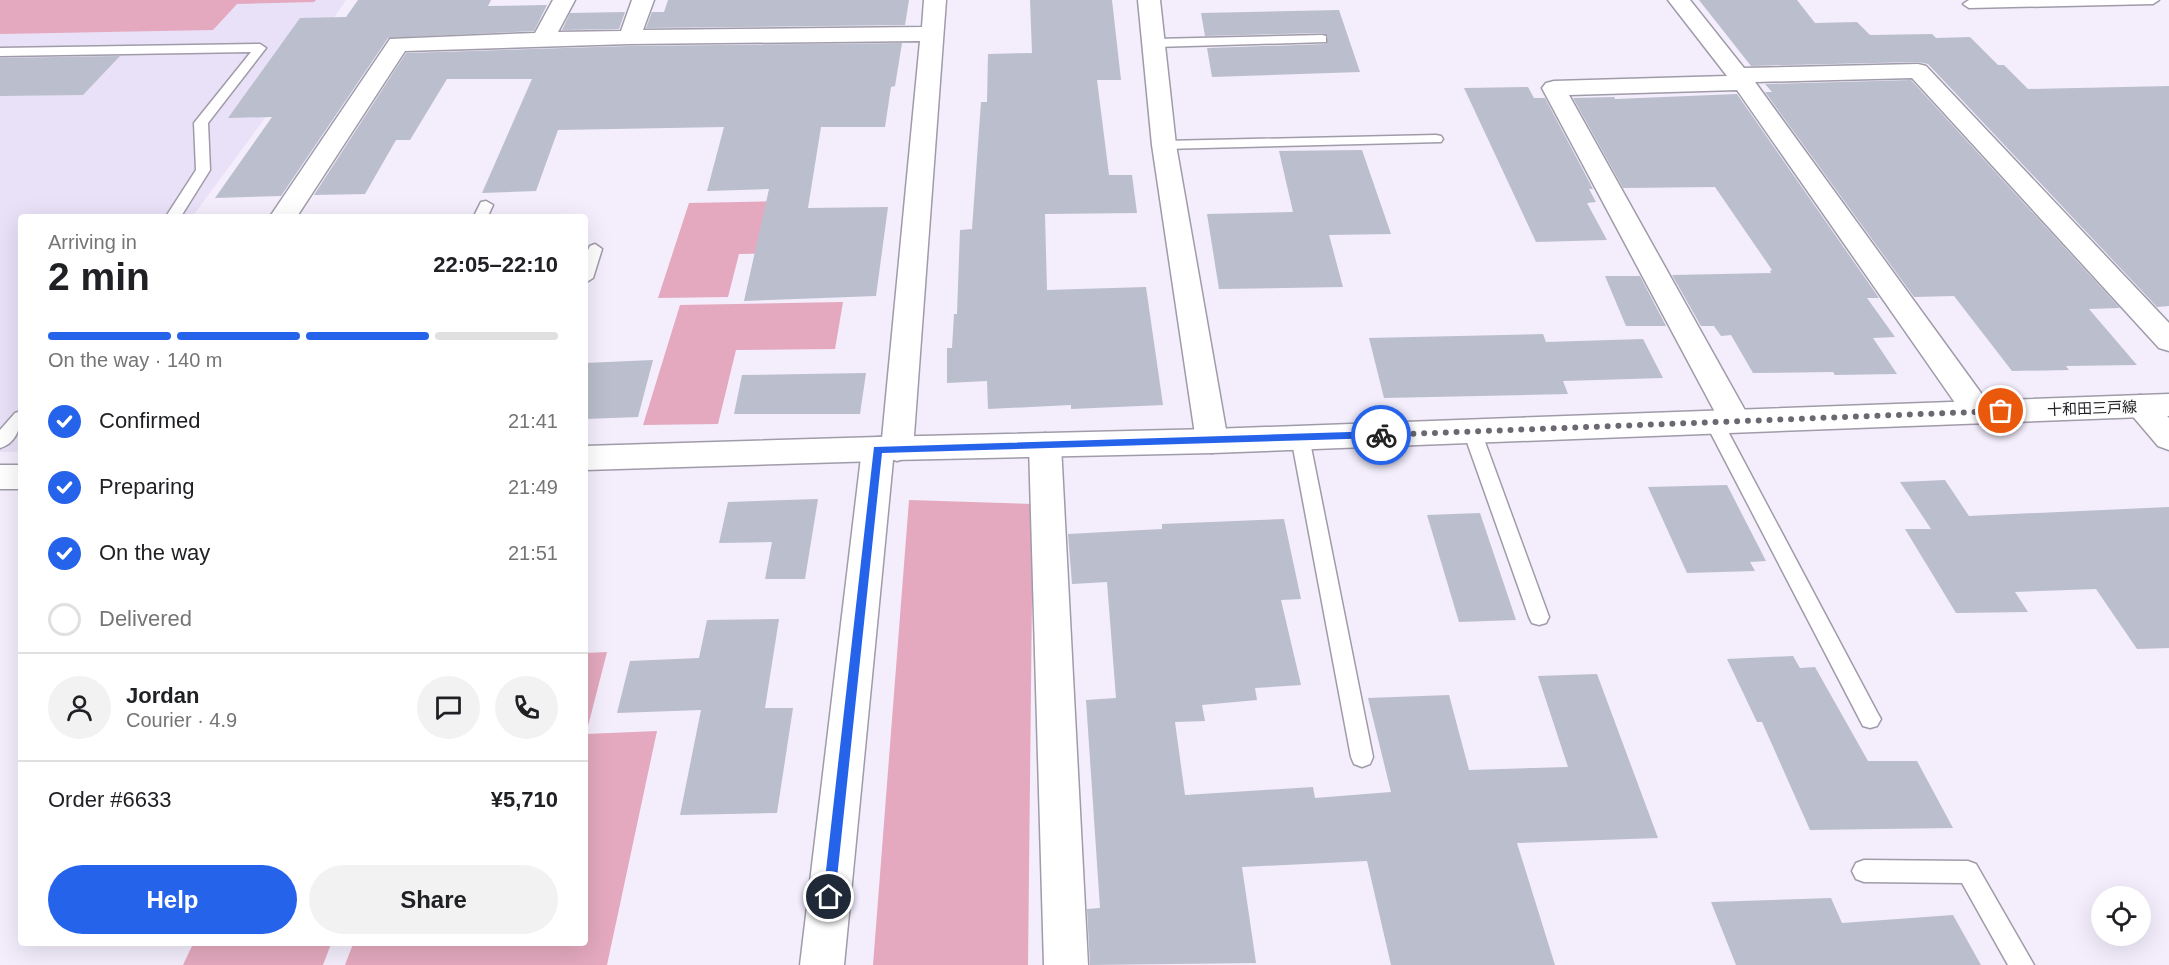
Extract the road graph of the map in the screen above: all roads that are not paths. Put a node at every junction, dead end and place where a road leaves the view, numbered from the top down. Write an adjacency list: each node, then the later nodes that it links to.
1 (564, 0): 10 (street)
2 (644, 0): 9 (street)
3 (935, 0): 8 (street)
4 (1149, 0): 12 (street)
5 (1679, 0): 14 (street)
6 (2153, 0): 7 (lane)
7 (1969, 4)
8 (932, 34): 9 (street); 32 (street)
9 (630, 37): 10 (street)
10 (544, 38): 18 (street)
11 (1322, 39): 12 (lane)
12 (1155, 43): 16 (street)
13 (0, 52): 17 (lane)
14 (1740, 79): 21 (street); 23 (street); 25 (street)
15 (1436, 139): 16 (lane)
16 (1164, 145): 29 (street)
17 (175, 214)
18 (285, 214)
19 (595, 249): 20 (lane)
20 (588, 269)
21 (2169, 341)
22 (2154, 405): 23 (street, 十和田三戸線); 28 (street)
23 (1978, 412): 25 (street, 十和田三戸線)
24 (18, 421): 30 (lane)
25 (1725, 422): 26 (street, 十和田三戸線); 37 (lane)
26 (1472, 431): 27 (street, 十和田三戸線); 36 (lane)
27 (1300, 438): 29 (street, 十和田三戸線); 38 (lane)
28 (2169, 438)
29 (1212, 441): 31 (street, 十和田三戸線)
30 (0, 442)
31 (1045, 445): 32 (street, 十和田三戸線); 41 (street)
32 (888, 449): 33 (street, 十和田三戸線); 40 (street)
33 (588, 458)
34 (0, 477): 35 (street)
35 (18, 477)
36 (1539, 616)
37 (1870, 718)
38 (1362, 757)
39 (1864, 871): 42 (lane)
40 (822, 965)
41 (1066, 965)
42 (2022, 965)

